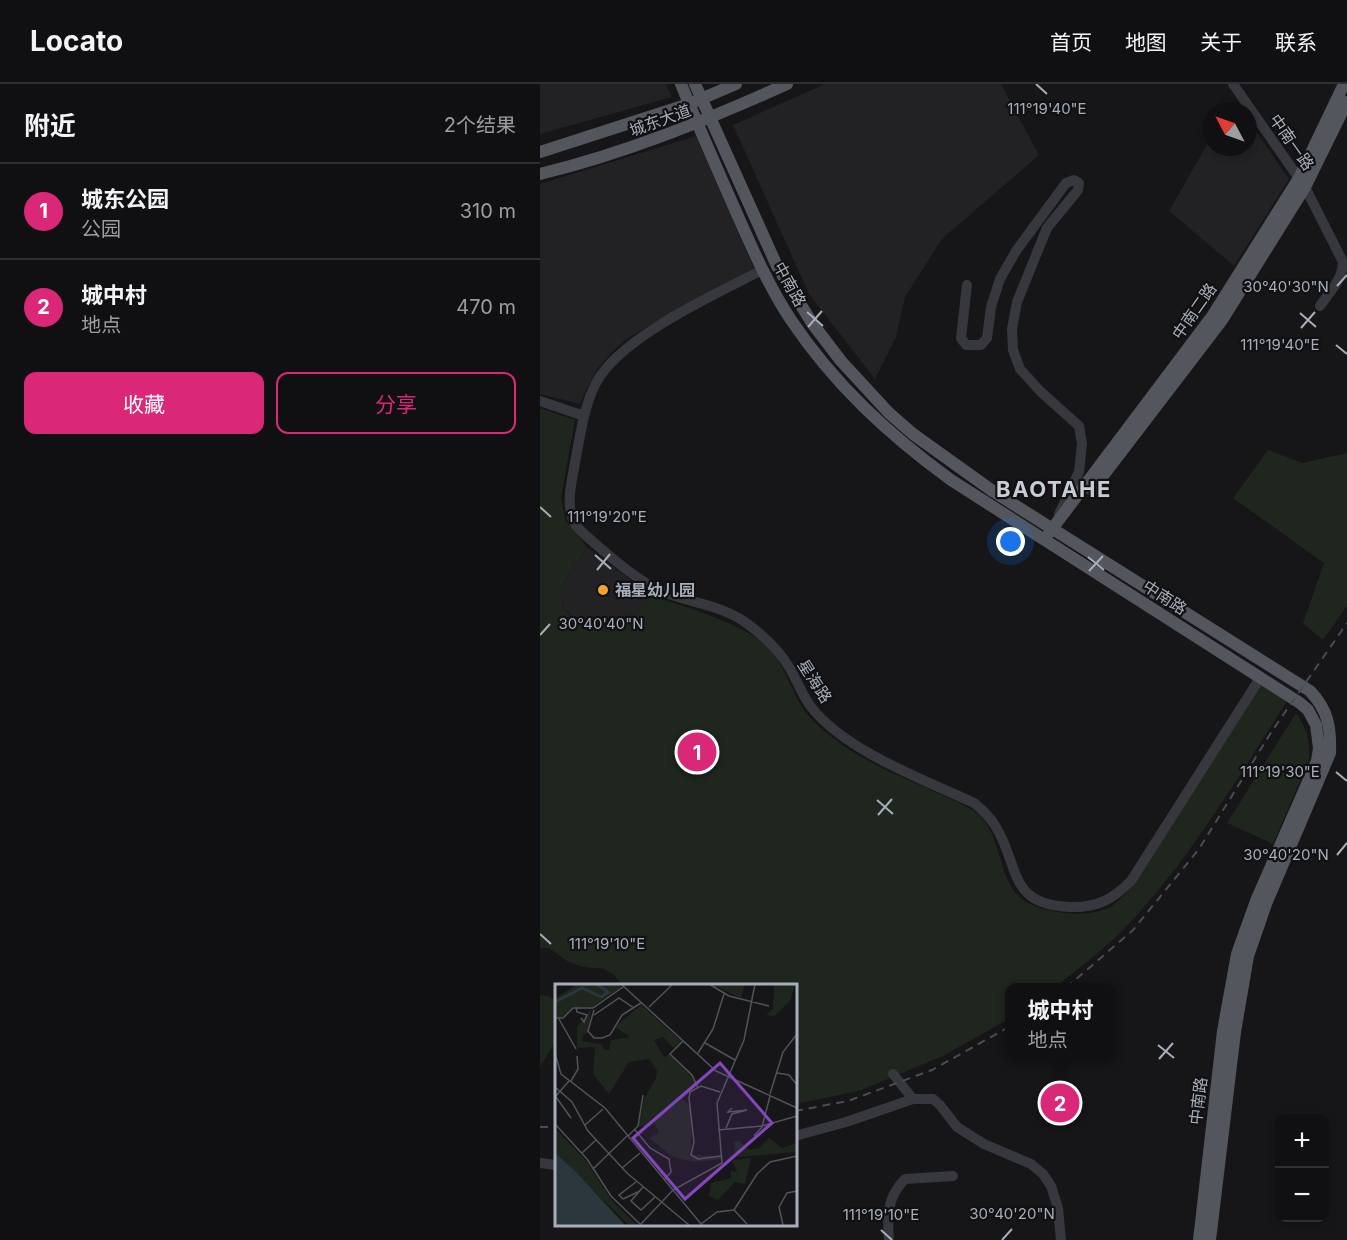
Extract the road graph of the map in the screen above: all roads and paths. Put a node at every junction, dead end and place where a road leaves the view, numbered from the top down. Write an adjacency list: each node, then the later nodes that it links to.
1 (681, 84): 7 (main road, 中南路)
2 (695, 84): 7 (main road, 中南路)
3 (736, 84): 7 (main road, 城东大道)
4 (787, 84): 9 (main road, 城东大道)
5 (1233, 84): 12 (street, 中南一路)
6 (1344, 84): 12 (main road, 中南二路)
7 (695, 101): 9 (main road, 中南路); 10 (main road, 城东大道)
8 (1347, 102): 12 (main road, 中南二路)
9 (703, 121): 11 (main road, 城东大道); 13 (main road, 中南路); 18 (main road, 中南路)
10 (540, 152)
11 (540, 174)
12 (1302, 183): 15 (street, 中南一路); 18 (main road, 中南二路)
13 (762, 270): 17 (street, 星海路); 19 (main road, 中南路)
14 (967, 285): 18 (street)
15 (1320, 306)
16 (540, 401): 17 (street)
17 (584, 416): 20 (street, 星海路)
18 (1056, 530): 19 (main road, 中南二路); 30 (main road, 中南路)
19 (1048, 542): 20 (main road, 中南路)
20 (1260, 678): 29 (main road, 中南路)
21 (893, 1074): 22 (street)
22 (914, 1099): 23 (street); 28 (street)
23 (796, 1136)
24 (540, 1163): 25 (street)
25 (555, 1165)
26 (953, 1176): 27 (street)
27 (889, 1240)
28 (1061, 1240)
29 (1199, 1240)
30 (1210, 1240)

